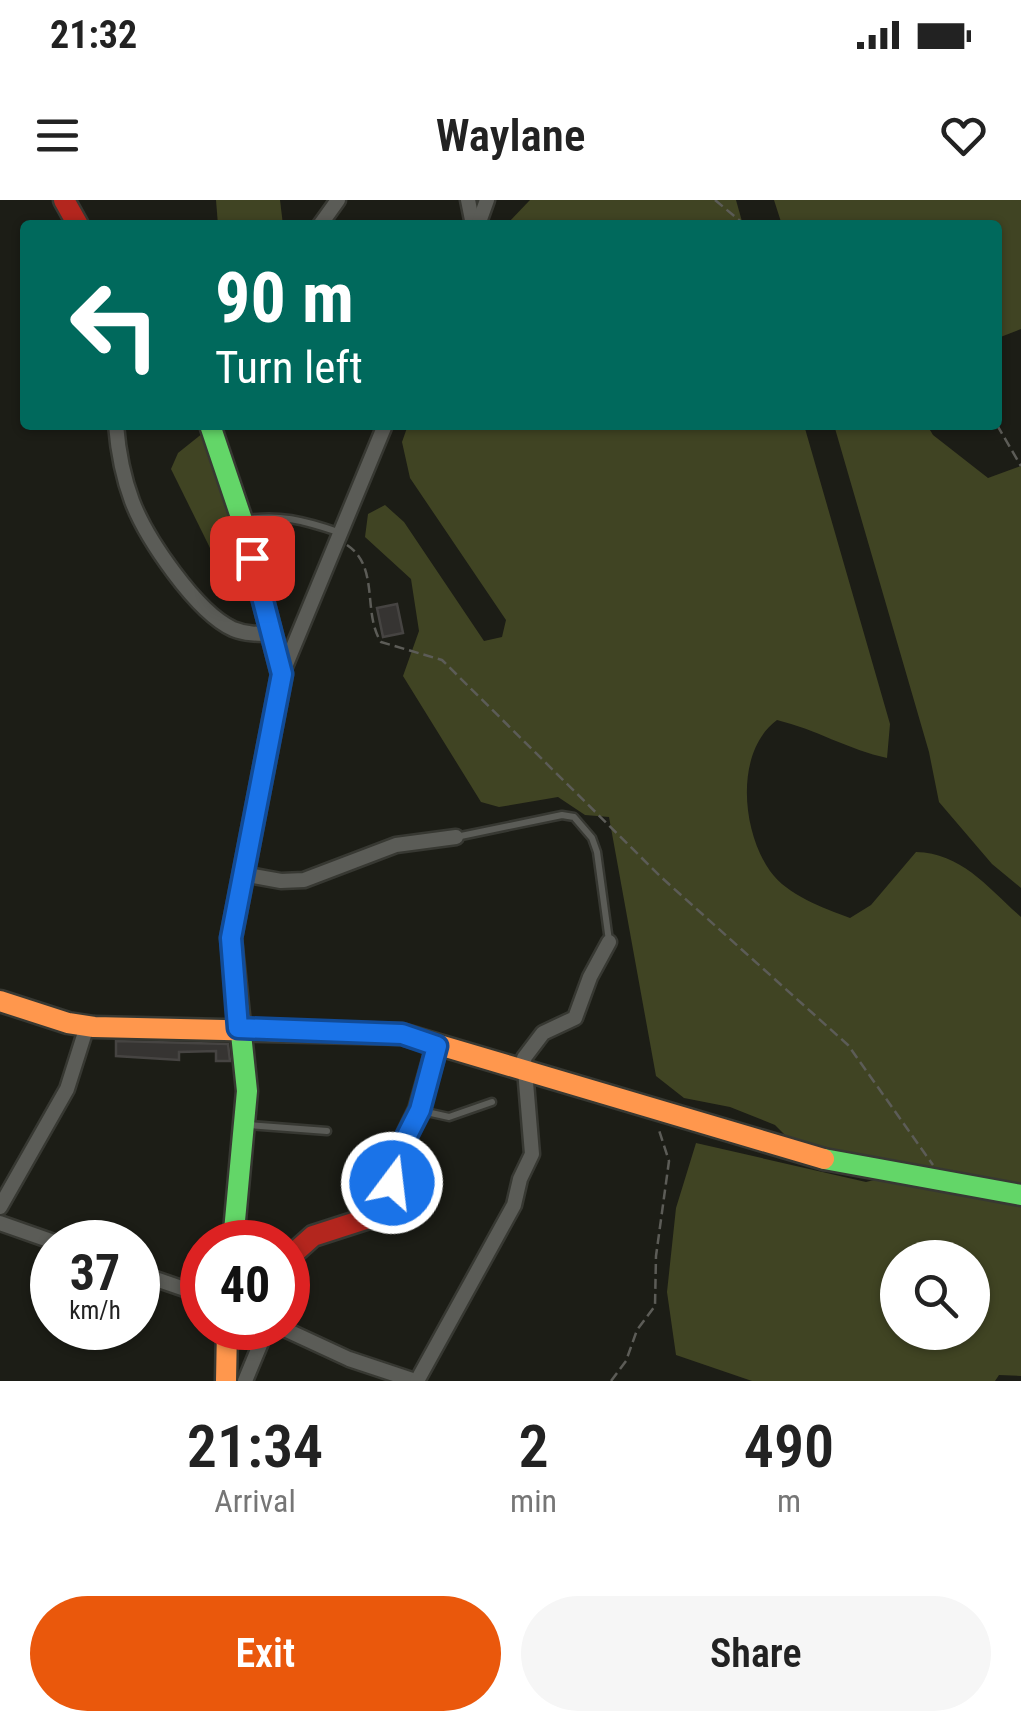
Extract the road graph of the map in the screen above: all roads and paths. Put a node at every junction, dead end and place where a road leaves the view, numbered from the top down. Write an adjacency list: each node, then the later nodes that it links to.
1 (469, 200): 3 (lane)
2 (716, 200): 4 (path)
3 (486, 201)
4 (739, 220)
5 (117, 430): 12 (street)
6 (212, 430): 10 (street)
7 (382, 430): 11 (street)
8 (1000, 430): 9 (path)
9 (1021, 466)
10 (242, 520): 11 (lane); 12 (street)
11 (339, 536): 13 (street); 27 (path)
12 (271, 634): 13 (street)
13 (282, 674): 15 (street)
14 (456, 837): 15 (street); 16 (lane)
15 (242, 874): 19 (street)
16 (610, 942): 21 (street)
17 (0, 1001): 18 (street)
18 (87, 1026): 19 (street); 29 (street)
19 (238, 1028): 20 (street); 25 (street)
20 (437, 1046): 21 (street); 23 (street)
21 (523, 1072): 24 (street); 39 (street)
22 (492, 1102): 23 (lane)
23 (420, 1110): 33 (street)
24 (653, 1112): 27 (street); 40 (path)
25 (244, 1125): 26 (lane); 30 (street)
26 (327, 1132)
27 (945, 1182): 28 (street)
28 (1021, 1195)
29 (0, 1207)
30 (235, 1220)
31 (0, 1223): 32 (street)
32 (30, 1234)
33 (310, 1237)
34 (310, 1341): 39 (street)
35 (227, 1350): 37 (street)
36 (258, 1350): 38 (street)
37 (226, 1381)
38 (245, 1381)
39 (416, 1381)
40 (610, 1381)

